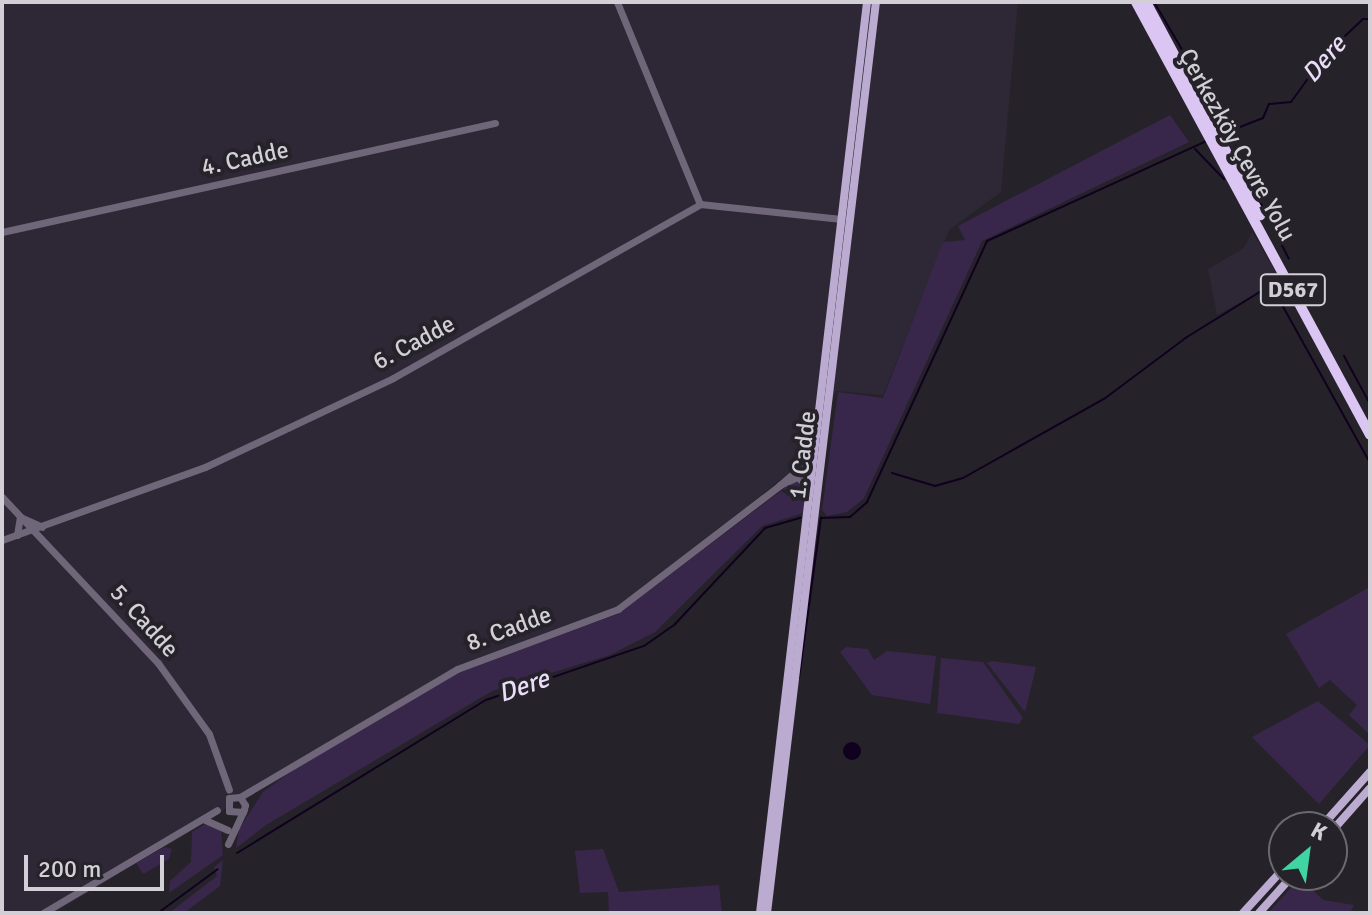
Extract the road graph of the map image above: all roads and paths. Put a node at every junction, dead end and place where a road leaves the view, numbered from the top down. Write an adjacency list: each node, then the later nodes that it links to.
1 (617, 2): 9 (street)
2 (867, 2): 10 (main road, 1. Cadde)
3 (876, 2): 18 (main road, 1. Cadde)
4 (1136, 2): 6 (highway, Çerkezköy Çevre Yolu / D567)
5 (1146, 2): 6 (highway, Çerkezköy Çevre Yolu / D567)
6 (1197, 107): 8 (highway, Çerkezköy Çevre Yolu / D567)
7 (495, 123): 11 (street, 4. Cadde)
8 (1217, 144): 12 (highway, D567); 13 (highway, Çerkezköy Çevre Yolu / D567)
9 (700, 204): 10 (street); 20 (street, 6. Cadde)
10 (841, 219): 14 (main road, 1. Cadde)
11 (2, 232)
12 (1370, 422)
13 (1370, 435)
14 (815, 454): 15 (street, 8. Cadde); 16 (main road, 1. Cadde)
15 (780, 485): 16 (street); 27 (street, 8. Cadde)
16 (811, 489): 18 (main road, 1. Cadde)
17 (2, 497): 19 (street, 5. Cadde)
18 (812, 514): 21 (main road, 1. Cadde)
19 (20, 517): 20 (street); 22 (street, 5. Cadde); 23 (street)
20 (45, 526): 22 (street, 6. Cadde); 25 (street)
21 (810, 529): 39 (main road, 1. Cadde); 40 (main road, 1. Cadde)
22 (32, 531): 23 (street, 6. Cadde); 25 (street, 5. Cadde)
23 (17, 535): 24 (street, 6. Cadde)
24 (2, 540)
25 (41, 542): 29 (street, 5. Cadde)
26 (1370, 772): 31 (main road)
27 (256, 787): 29 (street, 8. Cadde); 30 (street)
28 (1369, 790): 32 (main road)
29 (231, 800): 30 (street); 30 (street, 5. Cadde); 33 (street, 8. Cadde)
30 (244, 809): 35 (street)
31 (1335, 811)
32 (1348, 813)
33 (203, 819): 34 (street); 38 (street)
34 (228, 830)
35 (228, 844)
36 (1268, 886): 41 (main road)
37 (1279, 891): 42 (main road)
38 (43, 913)
39 (760, 913)
40 (767, 913)
41 (1243, 913)
42 (1259, 913)

